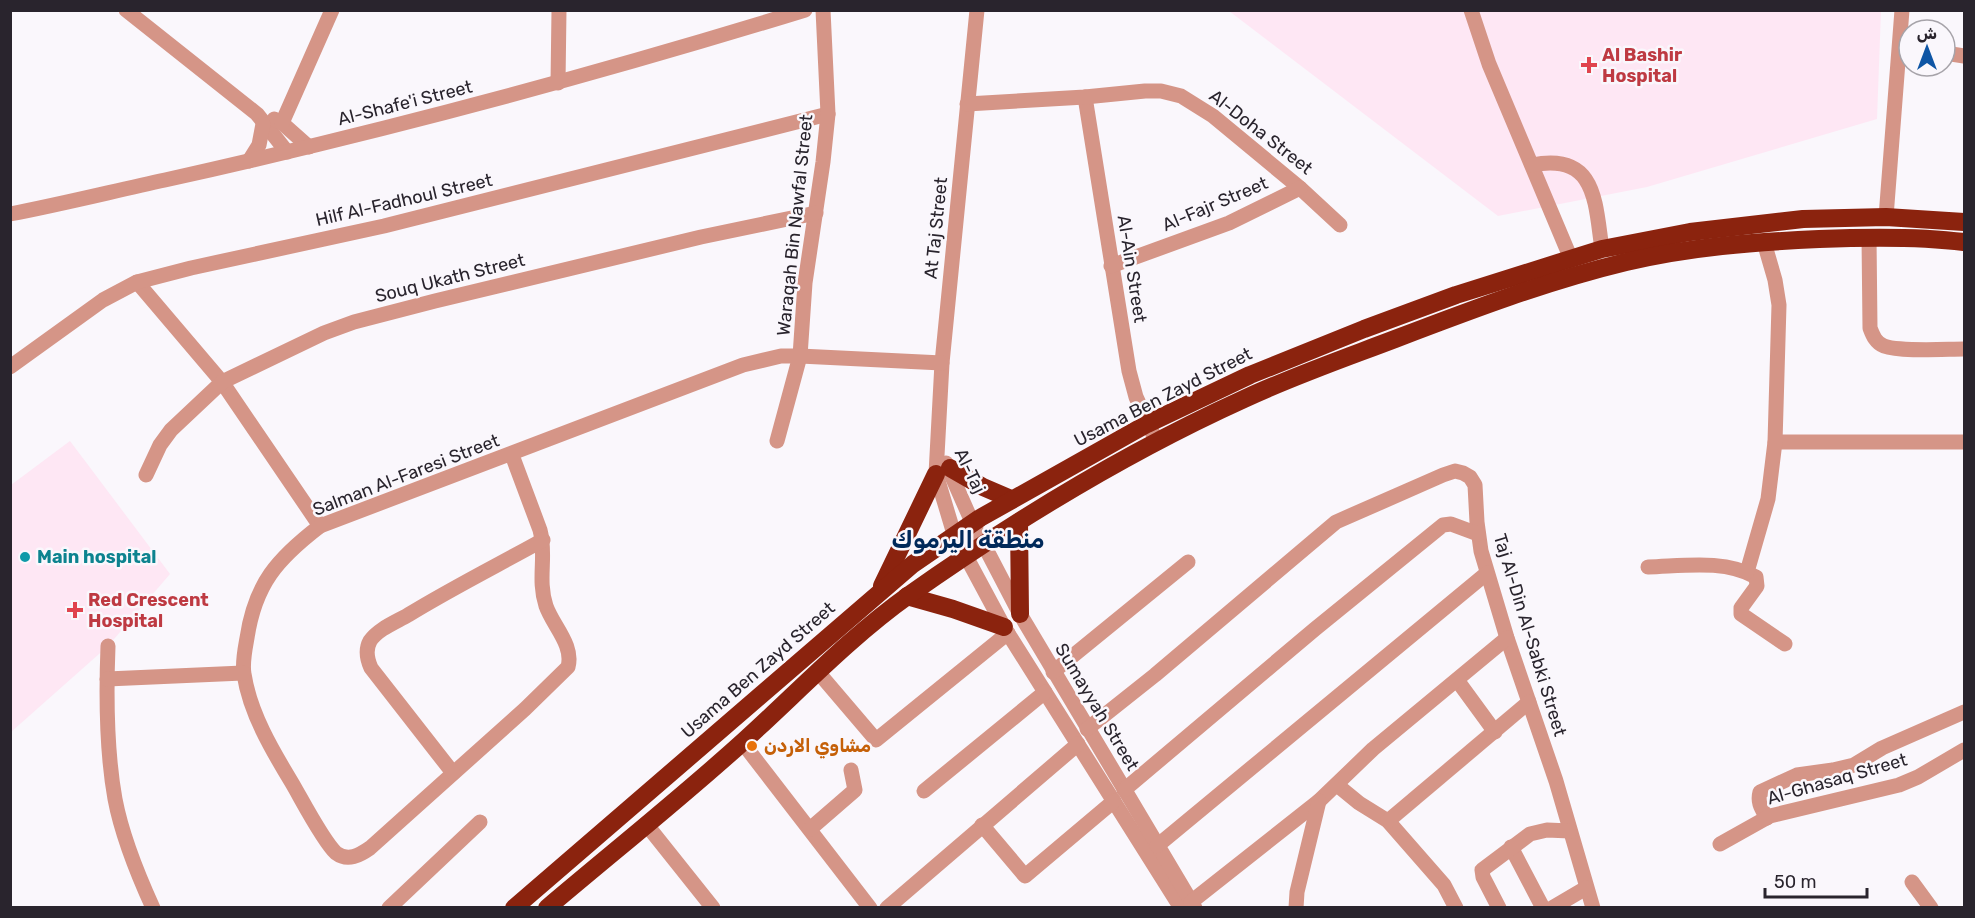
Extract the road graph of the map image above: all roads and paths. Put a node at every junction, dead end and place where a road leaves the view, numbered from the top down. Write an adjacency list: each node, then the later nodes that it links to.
1 (332, 10): 15 (street)
2 (559, 10): 10 (street)
3 (805, 10): 10 (street, Al-Shafe'i Street)
4 (823, 10): 13 (street, Waraqah Bin Nawfal Street)
5 (965, 10): 8 (street)
6 (1471, 10): 19 (street)
7 (130, 11): 14 (street)
8 (976, 17): 12 (street, At Taj Street)
9 (1901, 78): 23 (street)
10 (558, 83): 16 (street, Al-Shafe'i Street)
11 (1084, 97): 12 (street, Al-Doha Street); 20 (street, Al-Doha Street); 31 (street, Al-Ain Street)
12 (968, 104): 35 (street, At Taj Street)
13 (828, 114): 21 (street, Waraqah Bin Nawfal Street); 32 (street, Hilf Al-Fadhoul Street)
14 (260, 119): 15 (street); 17 (street); 18 (street)
15 (282, 123): 16 (street)
16 (309, 147): 17 (street, Al-Shafe'i Street)
17 (287, 152): 18 (street, Al-Shafe'i Street)
18 (249, 161): 22 (street, Al-Shafe'i Street)
19 (1532, 165): 29 (street); 30 (street)
20 (1300, 188): 25 (street, Al-Doha Street); 31 (street, Al-Fajr Street)
21 (816, 213): 34 (street, Waraqah Bin Nawfal Street); 37 (street, Souq Ukath Street)
22 (10, 214)
23 (1886, 217): 24 (highway, Usama Ben Zayd Street); 29 (highway, Usama Ben Zayd Street)
24 (1965, 222)
25 (1340, 225)
26 (1869, 237): 27 (highway, Usama Ben Zayd Street); 28 (highway, Usama Ben Zayd Street); 33 (street)
27 (1764, 242): 40 (highway, Usama Ben Zayd Street); 41 (street)
28 (1965, 242)
29 (1602, 249): 30 (highway, Usama Ben Zayd Street)
30 (1571, 259): 38 (highway, Usama Ben Zayd Street)
31 (1111, 266): 38 (street, Al-Ain Street)
32 (137, 282): 36 (street, Hilf Al-Fadhoul Street); 37 (street)
33 (1965, 349)
34 (800, 356): 35 (street, Salman Al-Faresi Street); 39 (street, Waraqah Bin Nawfal Street); 44 (street, Salman Al-Faresi Street)
35 (942, 363): 43 (street, At Taj Street)
36 (10, 367)
37 (222, 382): 46 (street, Souq Ukath Street); 50 (street)
38 (1148, 424): 40 (street, Al-Ain Street); 47 (highway, Usama Ben Zayd Street)
39 (777, 441)
40 (1158, 442): 49 (highway, Usama Ben Zayd Street)
41 (1775, 442): 42 (street); 58 (street)
42 (1965, 442)
43 (938, 450): 45 (street, Al-Taj)
44 (512, 454): 50 (street, Salman Al-Faresi Street); 53 (street)
45 (943, 471): 47 (highway); 48 (street, Al-Taj); 51 (street, Al-Taj); 60 (highway)
46 (146, 475)
47 (1011, 499): 48 (highway, Usama Ben Zayd Street)
48 (972, 522): 51 (highway, Usama Ben Zayd Street); 54 (street, Sumayyah Street)
49 (1019, 522): 54 (highway, Usama Ben Zayd Street); 62 (highway)
50 (320, 526): 69 (street, Salman Al-Faresi Street)
51 (954, 534): 55 (street, Sumayyah Street); 60 (highway, Usama Ben Zayd Street)
52 (1478, 534): 59 (street, Taj Al-Din Al-Sabki Street); 75 (street, Taj Al-Din Al-Sabki Street); 84 (street)
53 (543, 540): 81 (street, Salman Al-Faresi Street); 81 (street)
54 (984, 544): 55 (highway, Usama Ben Zayd Street); 62 (street, Sumayyah Street)
55 (966, 557): 61 (highway, Usama Ben Zayd Street); 63 (street, Sumayyah Street)
56 (1188, 562): 68 (street)
57 (1648, 567): 58 (street)
58 (1747, 572): 65 (street)
59 (1487, 573): 64 (street, Taj Al-Din Al-Sabki Street); 94 (street)
60 (880, 591): 101 (highway, Usama Ben Zayd Street)
61 (907, 596): 63 (highway); 67 (highway, Usama Ben Zayd Street)
62 (1020, 614): 68 (street, Sumayyah Street)
63 (1006, 630): 67 (street); 72 (street, Sumayyah Street)
64 (1507, 638): 71 (street); 73 (street, Taj Al-Din Al-Sabki Street)
65 (1785, 644)
66 (108, 646): 70 (street)
67 (818, 672): 77 (highway, Usama Ben Zayd Street)
68 (1053, 672): 75 (street, Sumayyah Street)
69 (243, 673): 70 (street); 81 (street, Salman Al-Faresi Street)
70 (106, 679): 99 (street)
71 (1457, 680): 76 (street); 82 (street)
72 (1045, 692): 78 (street, Sumayyah Street); 83 (street)
73 (1529, 702): 76 (street); 92 (street, Taj Al-Din Al-Sabki Street)
74 (1965, 712): 86 (street)
75 (1087, 729): 84 (street, Sumayyah Street)
76 (1495, 732): 87 (street)
77 (742, 742): 89 (highway, Usama Ben Zayd Street); 91 (street)
78 (1078, 744): 84 (street, Sumayyah Street); 90 (street)
79 (1965, 750): 86 (street, Al-Ghasaq Street)
80 (851, 770): 91 (street)
81 (453, 773)
82 (1337, 785): 85 (street); 87 (street)
83 (924, 791)
84 (1119, 796): 90 (street); 94 (street, Sumayyah Street); 98 (street, Sumayyah Street)
85 (1319, 801): 98 (street); 106 (street)
86 (1767, 818): 93 (street, Al-Ghasaq Street)
87 (1388, 821): 107 (street)
88 (480, 822): 100 (street)
89 (646, 824): 102 (highway, Usama Ben Zayd Street); 103 (street)
90 (982, 825): 105 (street)
91 (810, 828): 104 (street)
92 (1570, 831): 95 (street); 97 (street, Taj Al-Din Al-Sabki Street)
93 (1720, 844)
94 (1157, 846): 98 (street, Sumayyah Street)
95 (1511, 847): 108 (street); 109 (street)
96 (1912, 882): 112 (street)
97 (1586, 888): 110 (street); 111 (street, Taj Al-Din Al-Sabki Street)
98 (1189, 906)
99 (153, 908)
100 (389, 908)
101 (514, 908)
102 (547, 908)
103 (713, 908)
104 (870, 908)
105 (887, 908)
106 (1296, 908)
107 (1456, 908)
108 (1499, 908)
109 (1543, 908)
110 (1552, 908)
111 (1593, 908)
112 (1931, 908)

